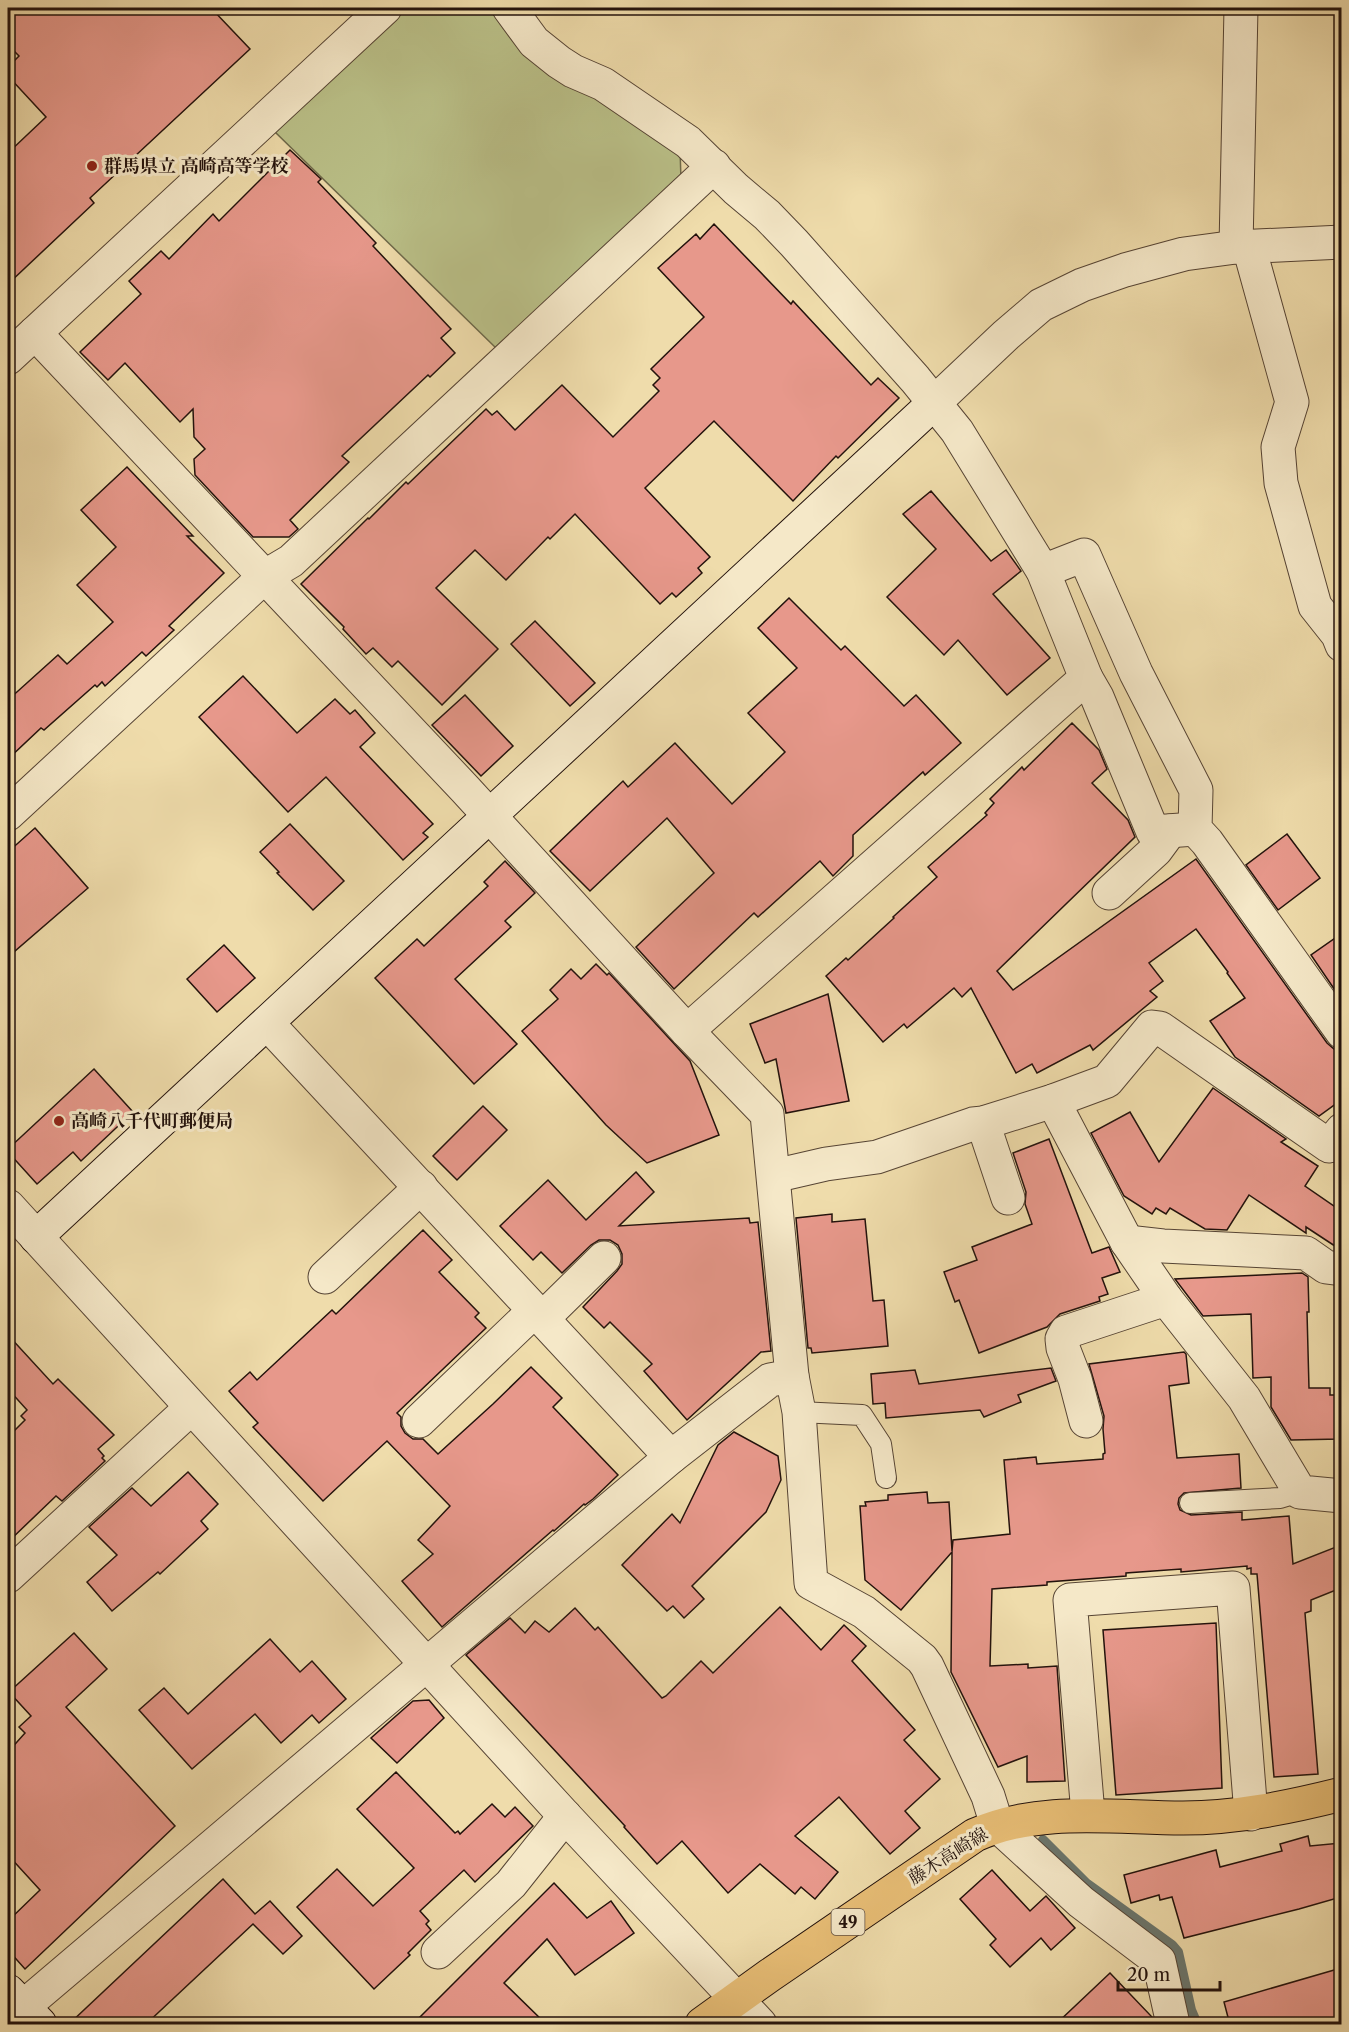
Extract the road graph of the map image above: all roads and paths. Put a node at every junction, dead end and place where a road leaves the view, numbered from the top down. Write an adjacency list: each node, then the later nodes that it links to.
1 (385, 8): 7 (street)
2 (509, 8): 4 (street)
3 (1241, 8): 6 (street)
4 (714, 166): 9 (street); 11 (street)
5 (1341, 242): 6 (street)
6 (1242, 247): 9 (street); 12 (street)
7 (35, 333): 8 (street); 11 (street)
8 (8, 358)
9 (934, 403): 10 (street); 15 (street)
10 (1043, 571): 13 (street); 16 (street)
11 (264, 577): 14 (street); 15 (street)
12 (1340, 638)
13 (1086, 678): 16 (street); 19 (street)
14 (8, 814)
15 (490, 817): 18 (street); 19 (street)
16 (1183, 830): 17 (street); 20 (street)
17 (1110, 892)
18 (268, 1024): 25 (street); 28 (street)
19 (687, 1031): 24 (street)
20 (1341, 1032)
21 (1053, 1101): 22 (street); 23 (street); 29 (street)
22 (983, 1123): 24 (street); 26 (street)
23 (1341, 1130)
24 (774, 1176): 35 (street)
25 (421, 1187): 32 (street); 34 (street)
26 (1008, 1197)
27 (8, 1206): 28 (street)
28 (36, 1236): 36 (street)
29 (1127, 1242): 31 (street); 33 (street)
30 (604, 1258): 34 (street)
31 (1341, 1269)
32 (325, 1277)
33 (1166, 1299): 39 (street); 42 (street)
34 (539, 1314): 38 (street); 40 (street)
35 (792, 1376): 37 (street); 40 (street)
36 (191, 1408): 45 (street); 46 (street)
37 (799, 1412): 41 (lane); 51 (street)
38 (419, 1421)
39 (1086, 1422)
40 (671, 1458): 46 (street)
41 (886, 1478)
42 (1300, 1492): 43 (street); 44 (lane)
43 (1341, 1496)
44 (1190, 1503)
45 (8, 1576)
46 (427, 1664): 50 (street); 54 (street)
47 (1341, 1794): 49 (main road, 藤木高崎線 / 49)
48 (1088, 1814): 49 (main road, 藤木高崎線 / 49); 49 (street); 51 (main road, 藤木高崎線 / 49)
49 (1251, 1814)
50 (565, 1816): 52 (street); 53 (street)
51 (998, 1825): 53 (main road, 藤木高崎線 / 49); 57 (street)
52 (438, 1953)
53 (737, 2000): 55 (main road, 藤木高崎線 / 49); 56 (street)
54 (29, 2014)
55 (702, 2025)
56 (760, 2025)
57 (1173, 2025)

